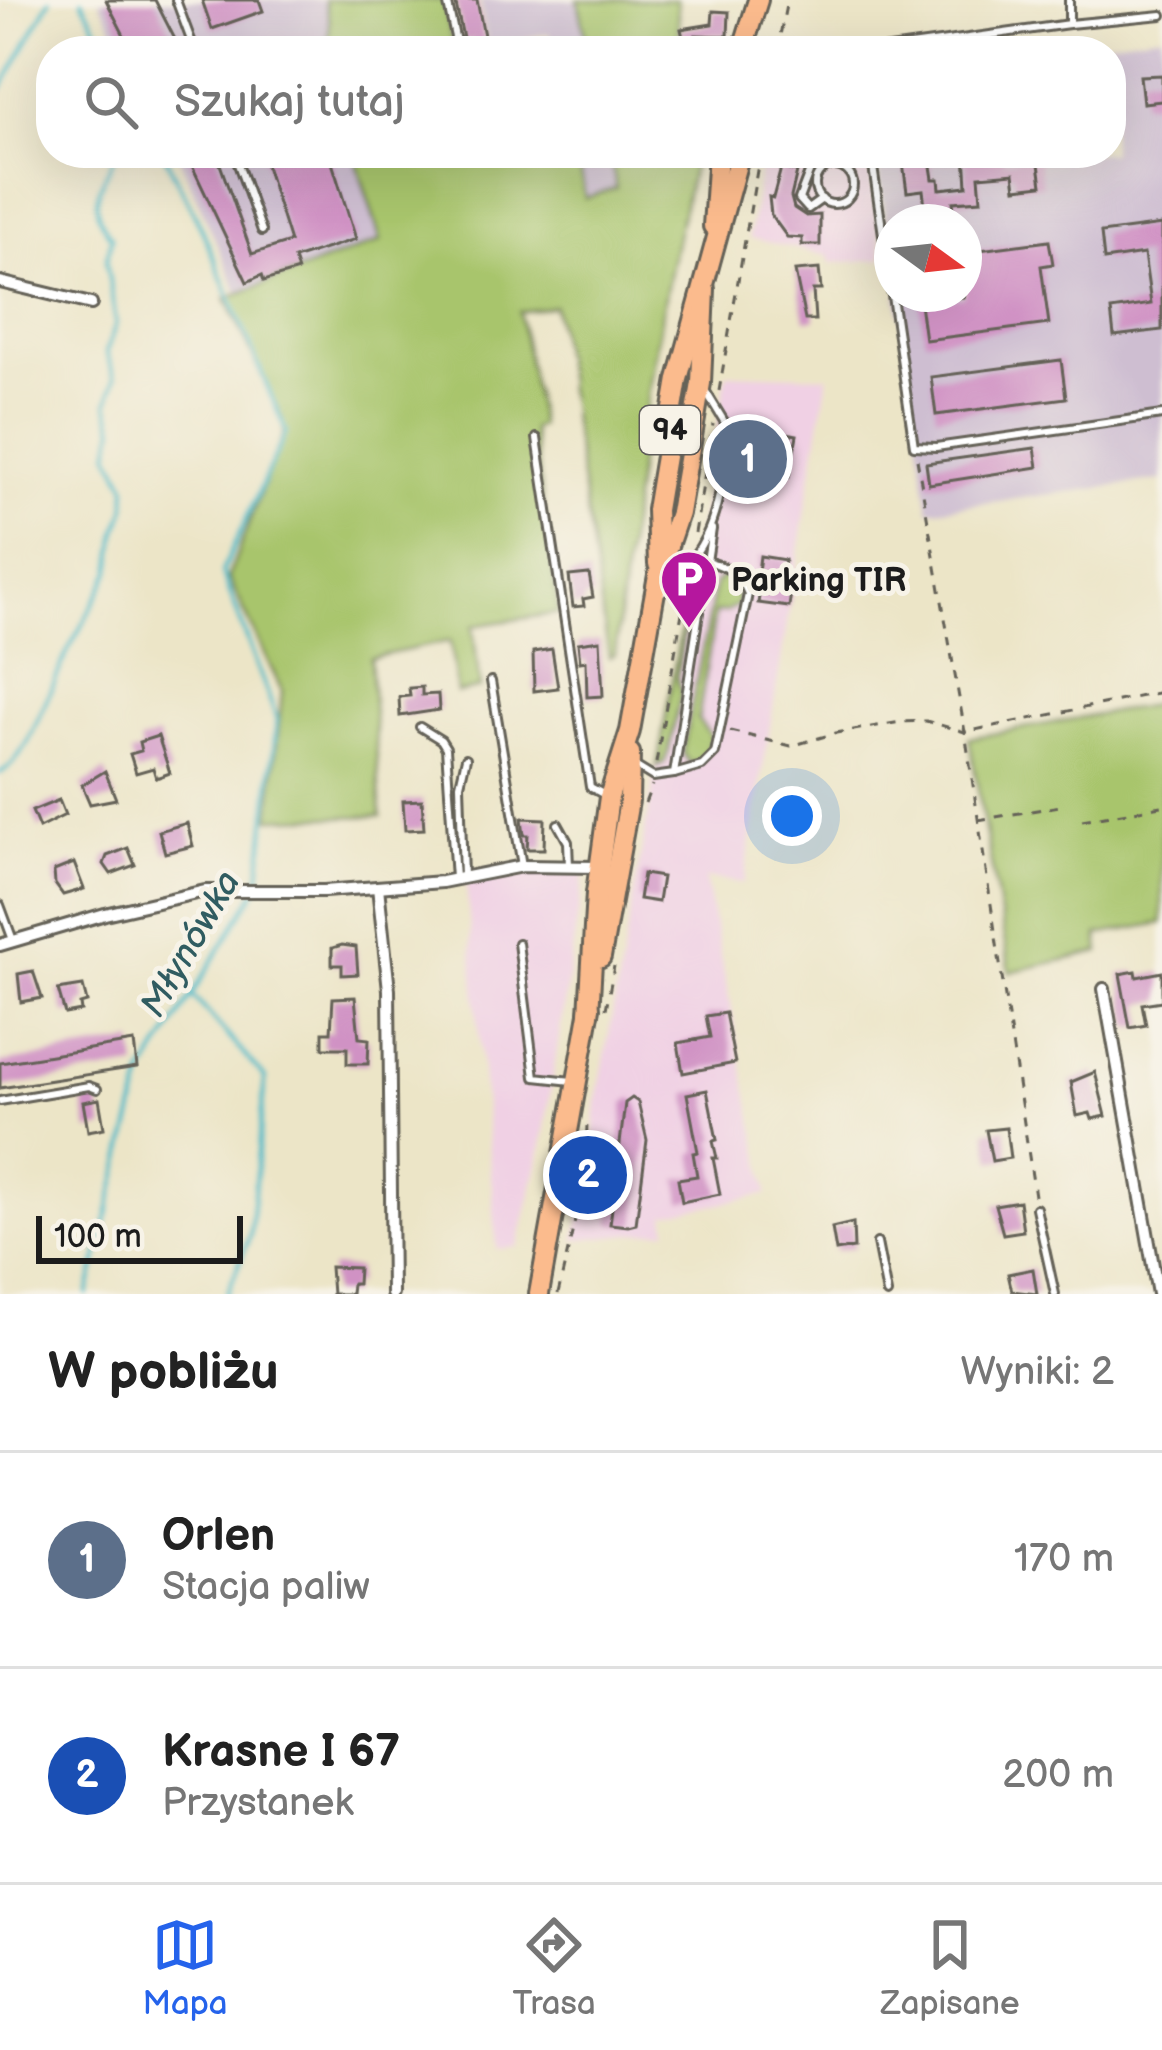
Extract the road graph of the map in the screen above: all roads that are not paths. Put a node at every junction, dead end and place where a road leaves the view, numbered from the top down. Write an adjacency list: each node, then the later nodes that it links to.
1 (176, 0): 7 (lane)
2 (447, 0): 8 (lane)
3 (759, 0): 9 (main road); 10 (main road)
4 (1070, 0): 6 (lane)
5 (1162, 15): 6 (lane)
6 (1070, 24): 11 (lane)
7 (189, 36)
8 (455, 36)
9 (747, 36)
10 (756, 36)
11 (983, 36)
12 (239, 168): 20 (lane)
13 (717, 168): 21 (main road, 94)
14 (736, 168): 21 (main road, 94)
15 (809, 168): 19 (lane)
16 (828, 168): 19 (lane)
17 (838, 168): 19 (lane)
18 (873, 168): 25 (lane)
19 (822, 199)
20 (262, 231)
21 (712, 251): 23 (main road, 94)
22 (0, 282): 24 (street)
23 (705, 289): 26 (main road, 94); 30 (main road, 94)
24 (91, 304)
25 (1162, 415)
26 (699, 417): 28 (lane); 30 (main road, 94)
27 (538, 438): 37 (lane)
28 (712, 530): 29 (lane); 31 (lane)
29 (710, 562): 36 (lane); 36 (lane)
30 (658, 574): 31 (main road, 94)
31 (653, 601): 35 (main road, 94)
32 (491, 681): 39 (lane)
33 (420, 727): 42 (lane)
34 (466, 758): 42 (lane)
35 (626, 759): 36 (lane); 37 (main road, 94); 48 (main road, 94)
36 (674, 774)
37 (609, 797): 41 (main road, 94)
38 (558, 824): 40 (lane)
39 (522, 866): 40 (street); 42 (street)
40 (568, 867): 41 (street)
41 (599, 867): 48 (main road, 94)
42 (459, 878): 43 (street)
43 (378, 887): 45 (street); 54 (street)
44 (0, 905): 45 (lane)
45 (6, 942)
46 (518, 943): 49 (lane)
47 (1104, 989): 58 (street)
48 (597, 1012): 49 (main road, 94)
49 (576, 1082): 55 (main road, 94)
50 (97, 1089): 51 (lane)
51 (0, 1101)
52 (1036, 1208): 57 (lane)
53 (877, 1243): 56 (lane)
54 (392, 1294)
55 (539, 1294)
56 (887, 1294)
57 (1055, 1294)
58 (1158, 1294)

